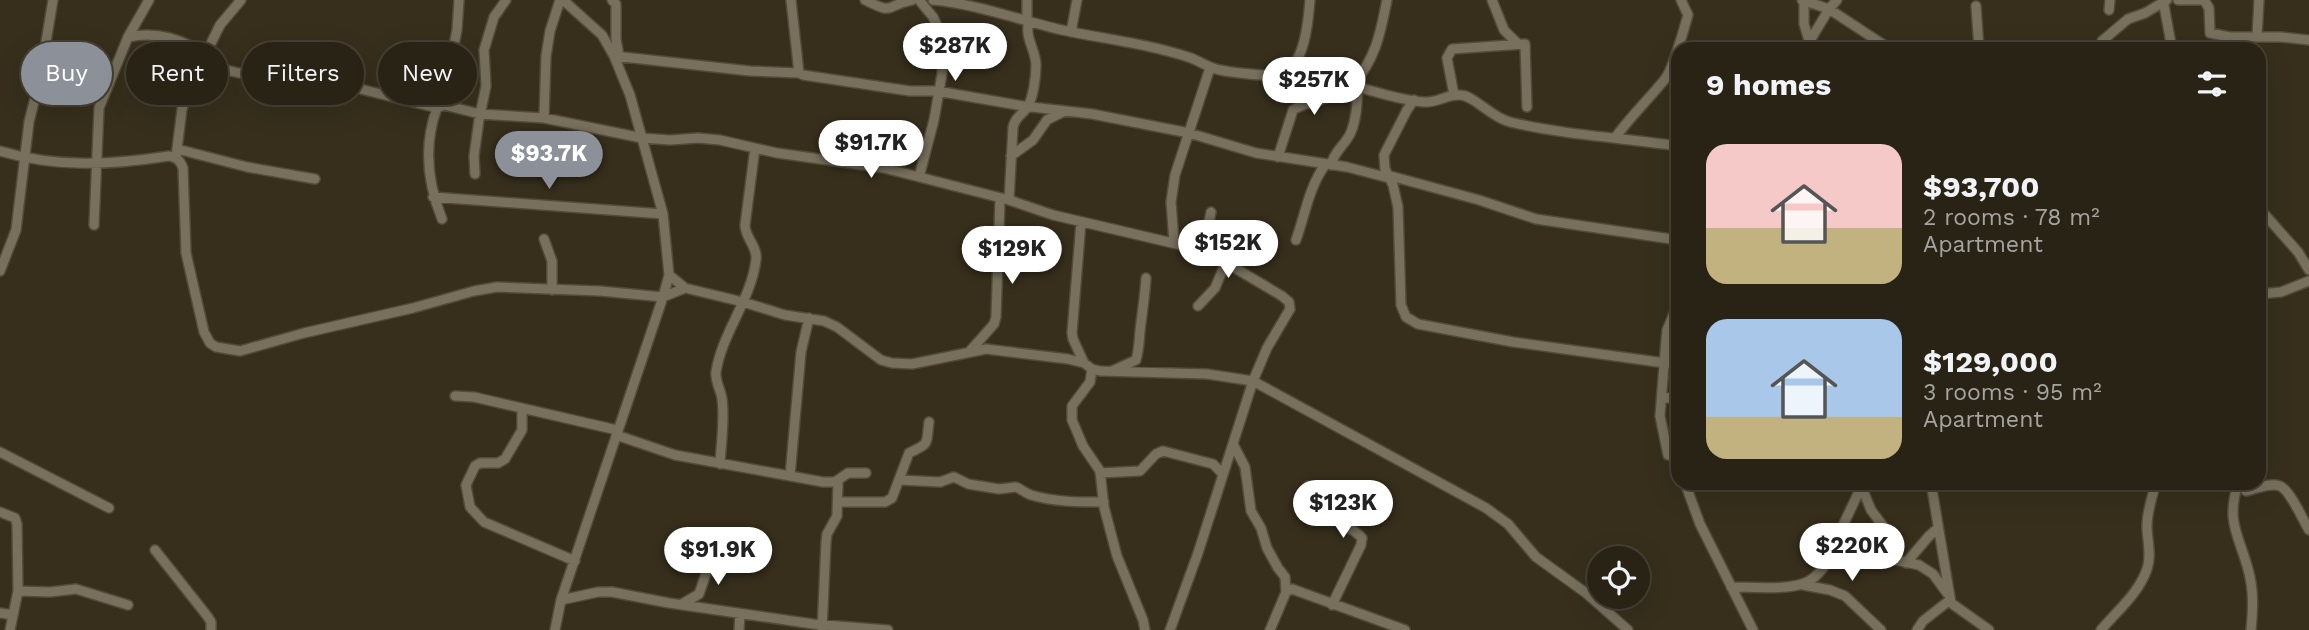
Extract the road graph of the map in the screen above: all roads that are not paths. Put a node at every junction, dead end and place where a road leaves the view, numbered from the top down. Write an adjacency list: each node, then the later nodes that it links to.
1 (53, 0): 73 (street)
2 (149, 0): 32 (street)
3 (241, 0): 36 (street)
4 (459, 0): 59 (street)
5 (506, 0): 62 (street)
6 (561, 0): 45 (street); 63 (street)
7 (611, 0): 45 (street)
8 (791, 0): 50 (street)
9 (865, 0): 26 (street)
10 (912, 0): 26 (street)
11 (919, 0): 54 (street)
12 (933, 0): 30 (street)
13 (1027, 0): 30 (street)
14 (1077, 0): 31 (street)
15 (1310, 0): 46 (street)
16 (1387, 0): 53 (street)
17 (1492, 0): 44 (street)
18 (1681, 0): 37 (street)
19 (1803, 0): 28 (street); 38 (street)
20 (1837, 0): 28 (street)
21 (2110, 0): 29 (street)
22 (2164, 0): 42 (street); 43 (street)
23 (2178, 0): 24 (street)
24 (2202, 0): 33 (street)
25 (2259, 0): 33 (street)
26 (898, 3)
27 (1976, 6): 41 (street)
28 (1829, 9): 39 (street); 40 (street)
29 (2109, 10)
30 (1028, 21): 31 (street); 58 (street)
31 (1071, 32): 48 (street)
32 (128, 37): 35 (street); 74 (street)
33 (2256, 37): 34 (street)
34 (2309, 40)
35 (183, 42)
36 (213, 42)
37 (1679, 42)
38 (1807, 42)
39 (1810, 42)
40 (1880, 42)
41 (1979, 42)
42 (2102, 42)
43 (2171, 42)
44 (1517, 43): 55 (street); 60 (street)
45 (617, 56): 50 (street); 65 (street)
46 (1297, 60): 51 (street); 52 (street)
47 (1671, 65): 66 (street)
48 (1209, 68): 51 (street); 64 (street)
49 (228, 69): 59 (street)
50 (799, 73): 54 (street)
51 (1282, 76): 52 (street)
52 (1301, 76): 53 (street)
53 (1353, 86): 56 (street); 72 (street); 75 (street)
54 (937, 91): 58 (street); 78 (street)
55 (1454, 95): 56 (street); 66 (street)
56 (1414, 100): 77 (street)
57 (184, 105): 70 (street)
58 (1028, 106): 61 (street); 71 (street)
59 (440, 107): 62 (street); 80 (street)
60 (1527, 107)
61 (1065, 111): 64 (street); 71 (street)
62 (480, 114): 63 (street); 76 (street)
63 (544, 118): 65 (street)
64 (1189, 134): 72 (street); 91 (street)
65 (642, 138): 68 (street); 83 (street)
66 (1615, 138): 67 (street)
67 (1671, 145)
68 (755, 148): 78 (street); 103 (street)
69 (0, 151): 73 (street)
70 (176, 153): 74 (street); 79 (street); 100 (street)
71 (1011, 156): 81 (street)
72 (1278, 157): 75 (street)
73 (24, 158): 74 (street); 95 (street)
74 (97, 164): 87 (street)
75 (1328, 165): 77 (street); 90 (street)
76 (475, 174)
77 (1388, 176): 89 (street); 109 (street)
78 (919, 177): 81 (street)
79 (315, 179)
80 (433, 197): 83 (street); 85 (street)
81 (1004, 200): 86 (street); 107 (street)
82 (1211, 212): 92 (street)
83 (663, 214): 96 (street)
84 (2266, 216): 94 (street)
85 (442, 219)
86 (1081, 222): 91 (street); 108 (street)
87 (94, 225)
88 (544, 239): 100 (street)
89 (1671, 239)
90 (1296, 240)
91 (1174, 242): 92 (street)
92 (1198, 249): 93 (street)
93 (1226, 262): 104 (street); 113 (street)
94 (2309, 270)
95 (0, 271)
96 (668, 275): 99 (street); 102 (street)
97 (1146, 278): 112 (street)
98 (2309, 281): 101 (street)
99 (685, 288): 102 (street); 103 (street)
100 (552, 290): 102 (street)
101 (2266, 293)
102 (663, 297): 119 (street)
103 (743, 302): 105 (street); 123 (street)
104 (1198, 306)
105 (808, 318): 107 (street); 127 (street)
106 (1671, 321): 109 (street)
107 (970, 351): 108 (street)
108 (1083, 362): 111 (street)
109 (1665, 363): 110 (street); 115 (street)
110 (1671, 363)
111 (1092, 369): 112 (street); 125 (street)
112 (1114, 370): 113 (street)
113 (1253, 381): 120 (street); 172 (street)
114 (455, 396): 117 (street)
115 (1662, 397): 116 (street); 122 (street)
116 (1671, 398)
117 (522, 408): 119 (street); 148 (street)
118 (929, 422): 128 (street)
119 (617, 432): 123 (street); 148 (street)
120 (1233, 444): 126 (street); 153 (street)
121 (0, 452): 140 (street)
122 (1671, 456)
123 (720, 464): 127 (street)
124 (866, 473): 129 (street)
125 (1100, 473): 126 (street); 139 (street)
126 (1223, 474): 169 (street)
127 (790, 476): 129 (street)
128 (900, 480): 138 (street); 139 (street)
129 (838, 481): 138 (street)
130 (1308, 486): 158 (street)
131 (2266, 486): 144 (street)
132 (1688, 490): 151 (street)
133 (1860, 490): 146 (street)
134 (1865, 490): 142 (street)
135 (1932, 490): 143 (street)
136 (2154, 490): 177 (street)
137 (2237, 490): 178 (street)
138 (838, 502): 162 (street)
139 (1104, 502): 168 (street)
140 (109, 508)
141 (0, 512): 152 (street)
142 (1883, 526)
143 (1937, 529): 149 (street); 154 (street)
144 (2309, 530)
145 (718, 539): 157 (street)
146 (1839, 547): 149 (street); 150 (street)
147 (155, 550): 164 (street)
148 (575, 561): 155 (street)
149 (1906, 563): 154 (street)
150 (1799, 584): 151 (street); 174 (street)
151 (1731, 587): 173 (street)
152 (18, 591): 156 (street); 161 (street)
153 (1286, 592): 158 (street); 170 (street)
154 (1949, 598): 175 (street); 176 (street)
155 (561, 600): 157 (street); 165 (street)
156 (128, 604)
157 (681, 604): 160 (street)
158 (1332, 605): 171 (street)
159 (0, 613): 161 (street)
160 (740, 614): 162 (street); 166 (street)
161 (13, 615): 163 (street)
162 (822, 628): 167 (street)
163 (10, 630)
164 (211, 630)
165 (555, 630)
166 (739, 630)
167 (888, 630)
168 (1145, 630)
169 (1170, 630)
170 (1270, 630)
171 (1405, 630)
172 (1628, 630)
173 (1754, 630)
174 (1881, 630)
175 (1917, 630)
176 (1989, 630)
177 (2101, 630)
178 (2251, 630)

